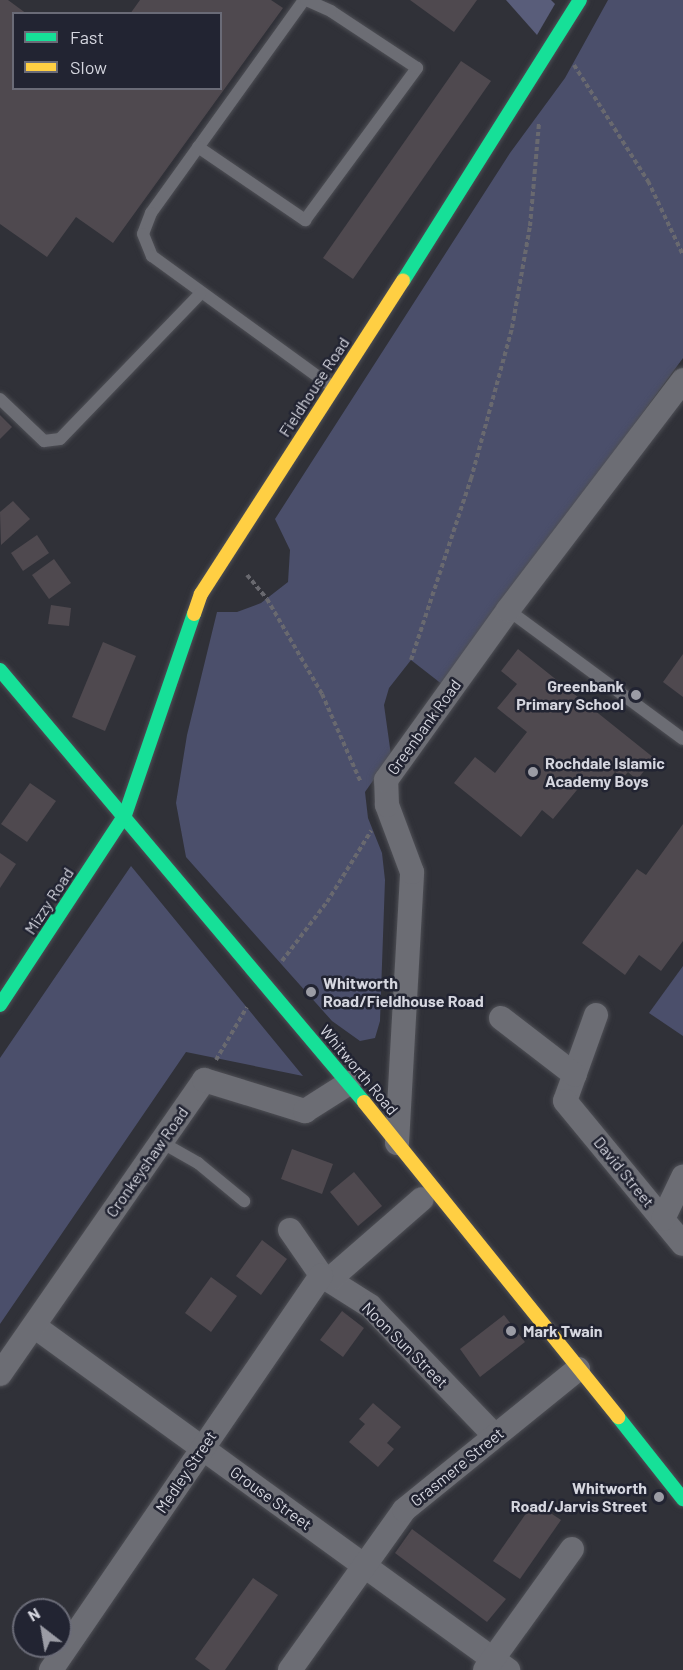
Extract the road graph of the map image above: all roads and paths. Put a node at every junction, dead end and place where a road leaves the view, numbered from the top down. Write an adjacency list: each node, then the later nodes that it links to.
1 (305, 0): 5 (lane); 5 (lane)
2 (580, 0): 3 (street, Fieldhouse Road)
3 (555, 45): 4 (street, Fieldhouse Road); 6 (path)
4 (524, 90): 9 (street, Fieldhouse Road); 13 (path)
5 (198, 147): 7 (lane)
6 (683, 255)
7 (200, 294): 9 (lane); 10 (lane)
8 (683, 380): 12 (street, Greenbank Road)
9 (333, 388): 11 (street, Fieldhouse Road)
10 (0, 399)
11 (228, 551): 16 (path); 17 (street, Fieldhouse Road)
12 (508, 610): 15 (lane); 16 (street, Greenbank Road)
13 (411, 660)
14 (0, 670): 17 (street, Whitworth Road)
15 (683, 739)
16 (386, 793): 18 (street, Greenbank Road)
17 (124, 815): 19 (street, Whitworth Road); 20 (street, Mizzy Road)
18 (392, 820): 19 (path); 27 (street, Greenbank Road)
19 (262, 980): 24 (path); 25 (street, Whitworth Road)
20 (3, 995)
21 (596, 1015): 23 (street)
22 (501, 1018): 23 (street)
23 (575, 1075): 31 (street, David Street)
24 (204, 1080): 25 (street); 26 (street, Cronkeyshaw Road)
25 (349, 1083): 27 (street, Whitworth Road)
26 (161, 1142): 30 (lane); 35 (street, Cronkeyshaw Road)
27 (397, 1143): 36 (street, Whitworth Road)
28 (683, 1177): 31 (street)
29 (422, 1199): 34 (street, Medley Street)
30 (244, 1201)
31 (663, 1219): 33 (street, David Street)
32 (290, 1230): 34 (street, Noon Sun Street)
33 (683, 1244)
34 (325, 1277): 38 (street, Noon Sun Street); 39 (street, Medley Street)
35 (34, 1326): 37 (street, Cronkeyshaw Road); 39 (street, Grouse Street)
36 (578, 1368): 38 (street, Grasmere Street); 40 (street, Whitworth Road)
37 (0, 1374)
38 (495, 1436): 42 (street, Grasmere Street)
39 (202, 1448): 42 (street, Grouse Street); 44 (street, Medley Street)
40 (683, 1499)
41 (572, 1549): 43 (street)
42 (365, 1566): 43 (street, Grouse Street); 45 (street, Grasmere Street)
43 (496, 1666)
44 (51, 1670)
45 (290, 1670)

